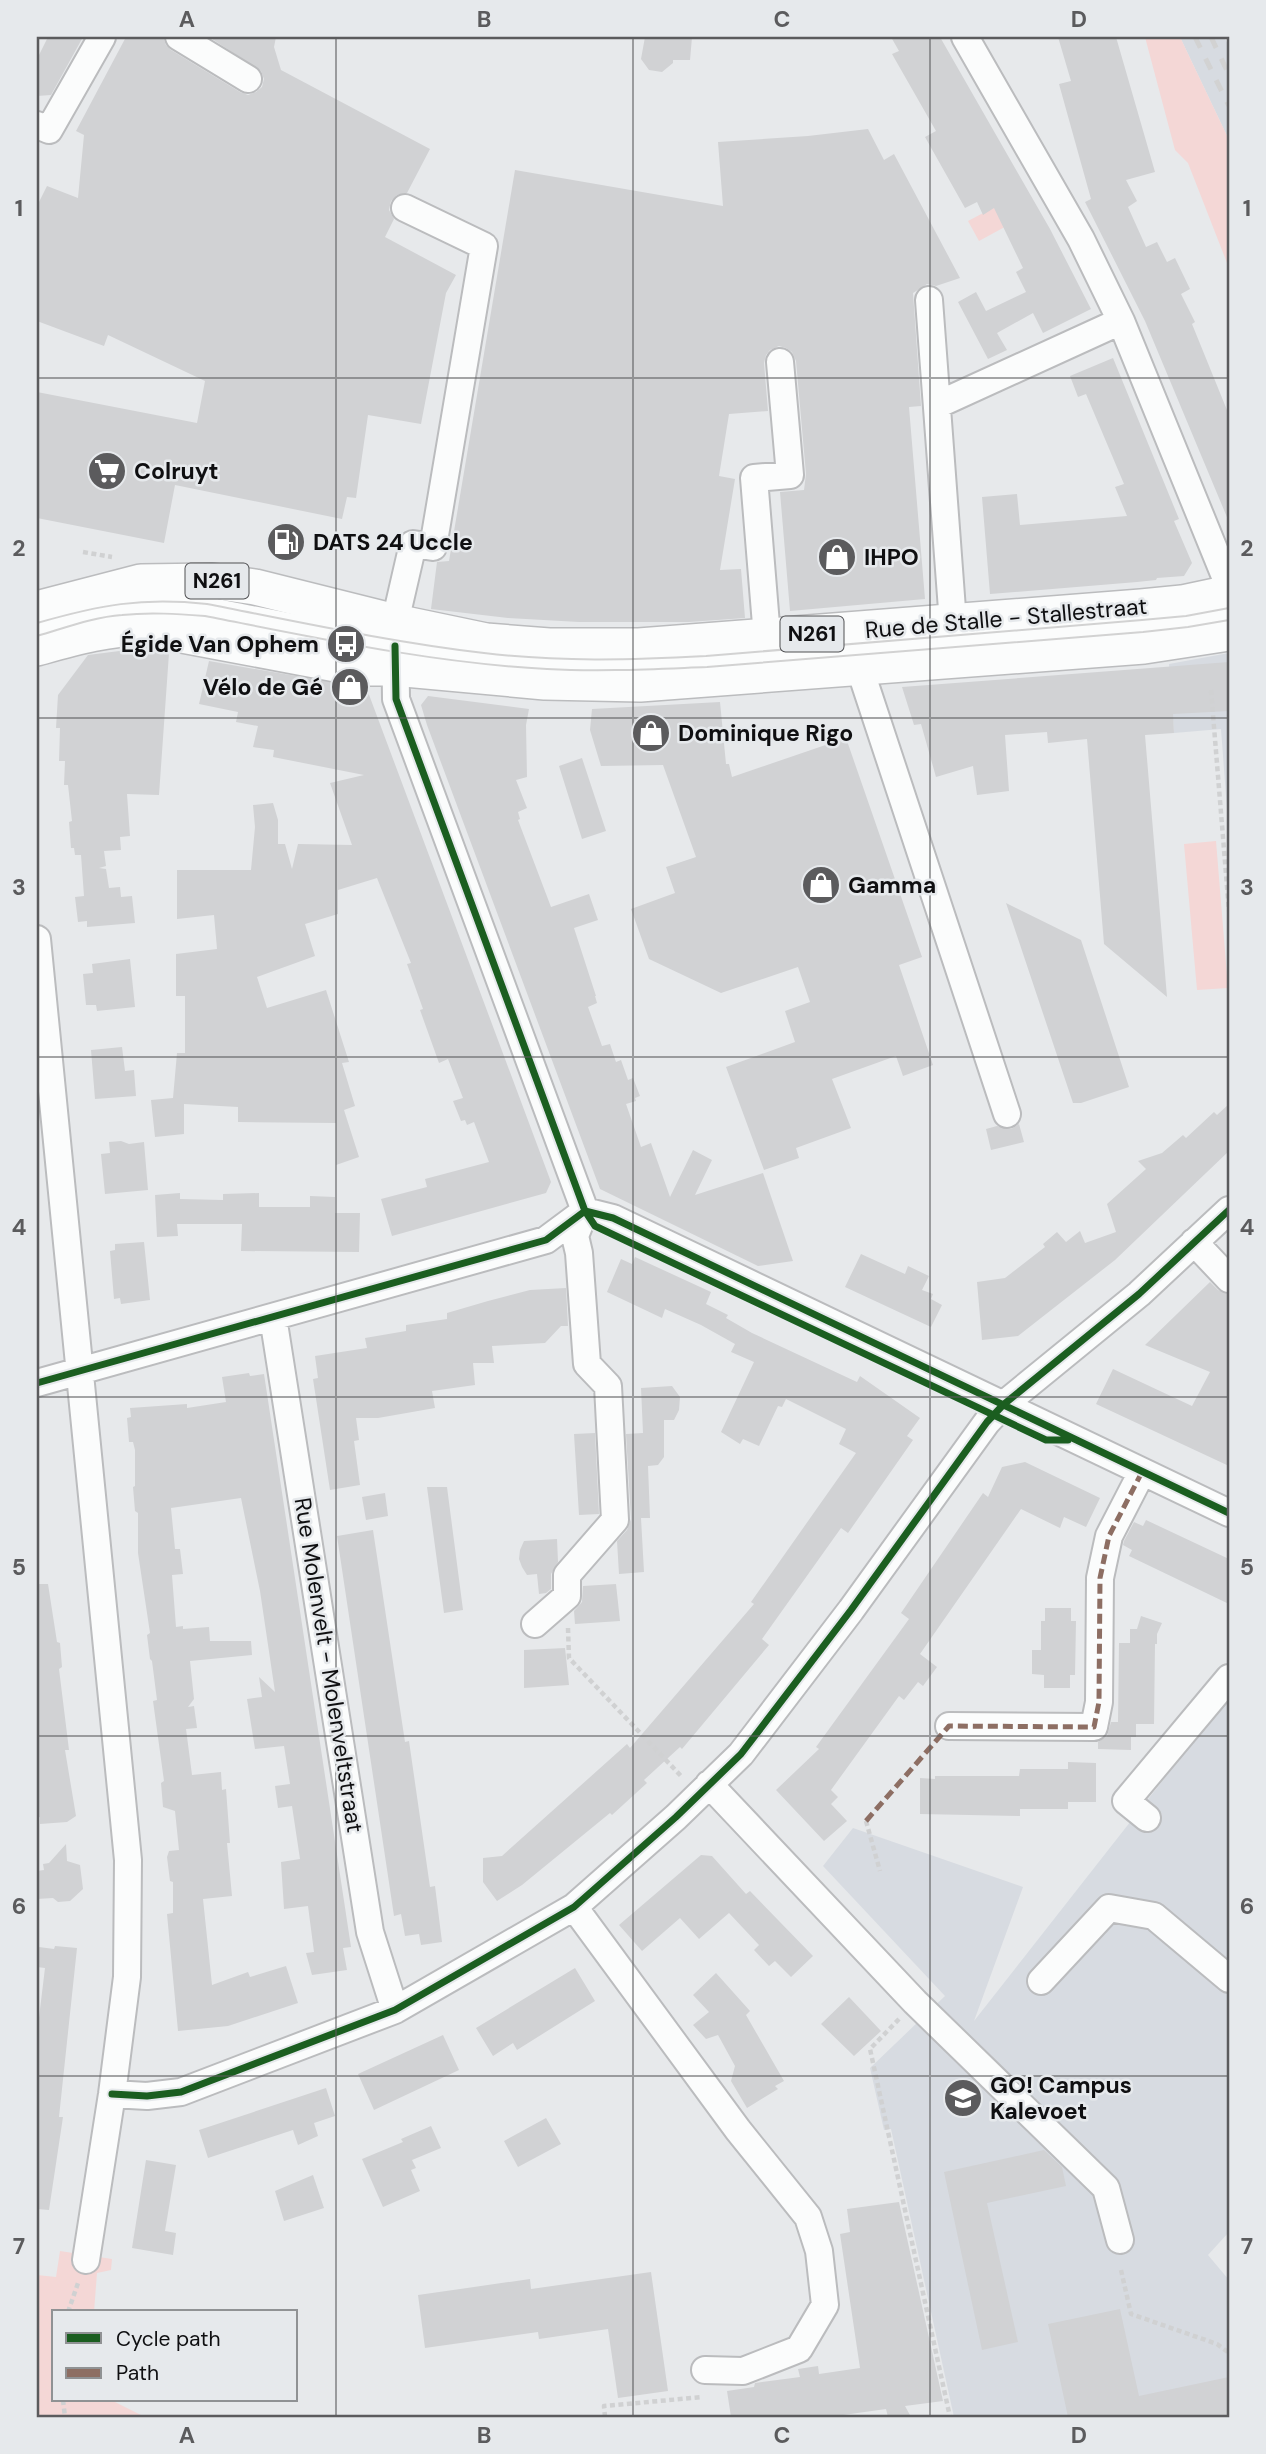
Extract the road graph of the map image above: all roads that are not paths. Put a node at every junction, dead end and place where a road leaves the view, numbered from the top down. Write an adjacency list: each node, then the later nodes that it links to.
1 (102, 37): 5 (street)
2 (179, 37): 4 (street)
3 (965, 37): 8 (street)
4 (248, 79)
5 (41, 134)
6 (405, 208): 19 (street)
7 (929, 300): 10 (street)
8 (1121, 321): 10 (street); 11 (street)
9 (780, 362): 18 (street)
10 (937, 405): 15 (street)
11 (1229, 586)
12 (1229, 593): 15 (main road, Rue de Stalle - Stallestraat / N261)
13 (37, 609): 19 (main road, Rue de Stalle - Stallestraat / N261)
14 (1229, 613): 19 (street, Rue de Stalle - Stallestraat)
15 (953, 622): 18 (main road, Rue de Stalle - Stallestraat / N261)
16 (37, 629): 19 (street, Rue de Stalle - Stallestraat)
17 (1229, 633): 21 (main road, Rue de Stalle - Stallestraat / N261)
18 (767, 637): 19 (main road, Rue de Stalle - Stallestraat / N261)
19 (395, 646): 20 (main road, Rue de Stalle - Stallestraat / N261); 21 (main road, Rue de Stalle - Stallestraat / N261); 25 (street)
20 (37, 648)
21 (860, 669): 23 (street)
22 (37, 939): 29 (street)
23 (1007, 1114)
24 (1229, 1210): 26 (street)
25 (585, 1211): 28 (street); 31 (street); 34 (street)
26 (1194, 1242): 27 (street); 31 (street)
27 (1229, 1279)
28 (273, 1317): 29 (street); 42 (street, Rue Molenvelt - Molenveltstraat)
29 (80, 1371): 30 (street); 43 (street)
30 (37, 1383)
31 (1003, 1405): 32 (street); 37 (street)
32 (1142, 1472): 33 (street); 36 (street)
33 (1229, 1513)
34 (535, 1624)
35 (1229, 1678): 38 (street)
36 (949, 1726)
37 (709, 1784): 39 (street); 44 (street)
38 (1147, 1818)
39 (574, 1907): 42 (street); 46 (street)
40 (1229, 1979): 41 (street)
41 (1041, 1981)
42 (395, 2010): 43 (street)
43 (112, 2094): 45 (street)
44 (1120, 2240)
45 (86, 2260)
46 (705, 2370)

